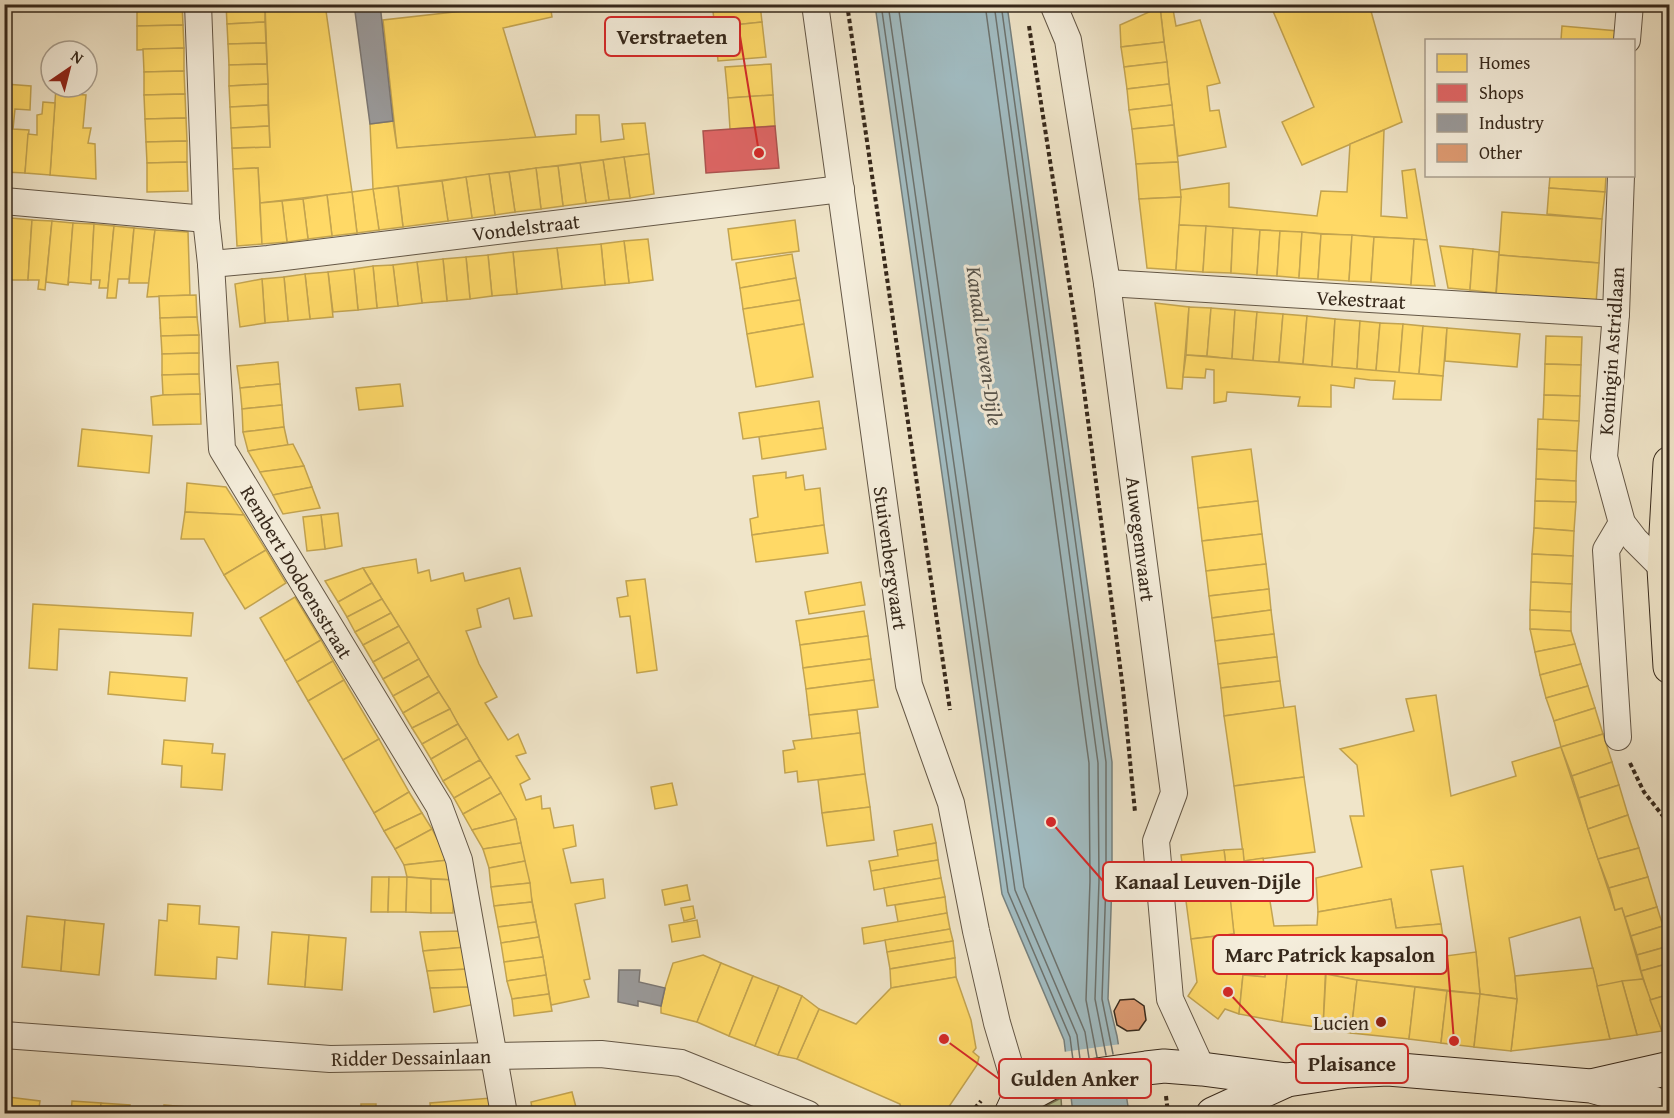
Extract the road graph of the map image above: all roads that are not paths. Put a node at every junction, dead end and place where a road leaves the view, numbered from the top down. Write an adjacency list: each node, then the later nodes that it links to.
1 (198, 4): 9 (street, Rembert Dodoensstraat)
2 (815, 4): 7 (street, Stuivenbergvaart)
3 (1053, 4): 11 (street, Auwegemvaart)
4 (1630, 4): 5 (street)
5 (1627, 39)
6 (1621, 177): 12 (street, Koningin Astridlaan)
7 (842, 189): 10 (street, Vondelstraat); 25 (street, Stuivenbergvaart)
8 (4, 201): 9 (street)
9 (206, 219): 10 (street, Rembert Dodoensstraat)
10 (211, 264): 19 (street, Rembert Dodoensstraat)
11 (1107, 283): 12 (street, Vekestraat); 21 (street, Auwegemvaart)
12 (1616, 314): 14 (street, Koningin Astridlaan)
13 (1670, 463): 15 (main road)
14 (1622, 523): 15 (street, Koningin Astridlaan); 17 (street)
15 (1664, 569): 16 (main road)
16 (1670, 667)
17 (1618, 737)
18 (4, 1035): 19 (street, Ridder Dessainlaan)
19 (494, 1056): 27 (street, Rembert Dodoensstraat); 28 (street, Ridder Dessainlaan)
20 (1670, 1068): 23 (main road)
21 (1202, 1069): 22 (main road); 25 (main road)
22 (1287, 1080): 23 (main road); 26 (main road)
23 (1591, 1086): 24 (main road)
24 (1670, 1108)
25 (1012, 1110)
26 (1218, 1112)
27 (504, 1113)
28 (808, 1113)

